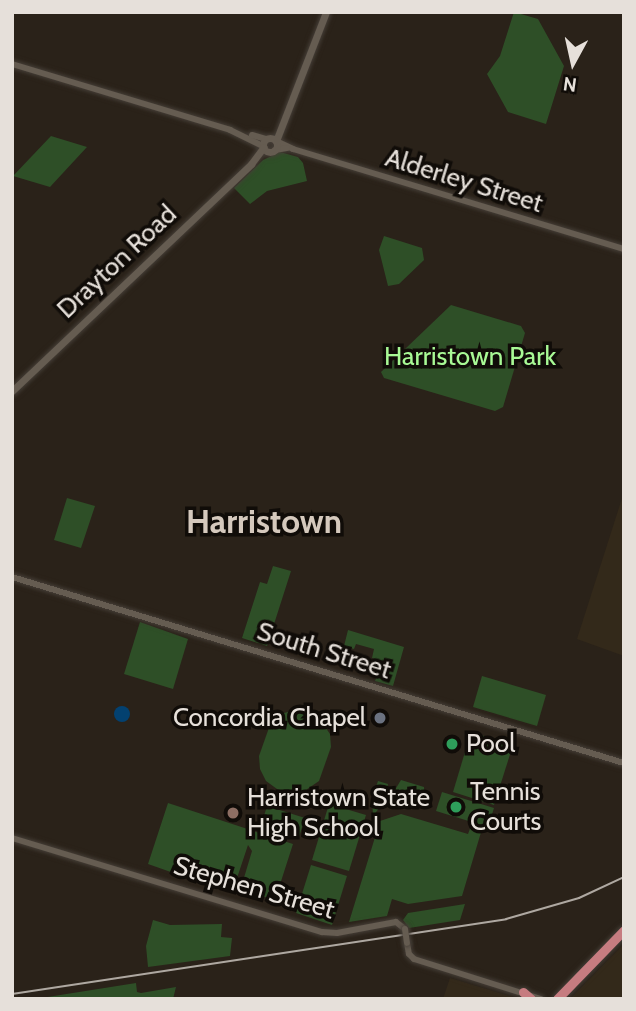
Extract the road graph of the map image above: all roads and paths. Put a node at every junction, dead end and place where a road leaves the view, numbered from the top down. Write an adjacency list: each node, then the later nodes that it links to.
1 (326, 12): 3 (main road, Drayton Road)
2 (12, 64): 3 (street, Alderley Street)
3 (270, 144): 4 (street, Alderley Street); 5 (main road, Drayton Road)
4 (624, 249)
5 (12, 391)
6 (12, 577): 7 (street, South Street)
7 (624, 763)
8 (12, 838): 10 (street, Stephen Street, bridge)
9 (624, 930): 12 (highway)
10 (527, 996): 11 (street, Stephen Street)
11 (541, 999)
12 (557, 999)

